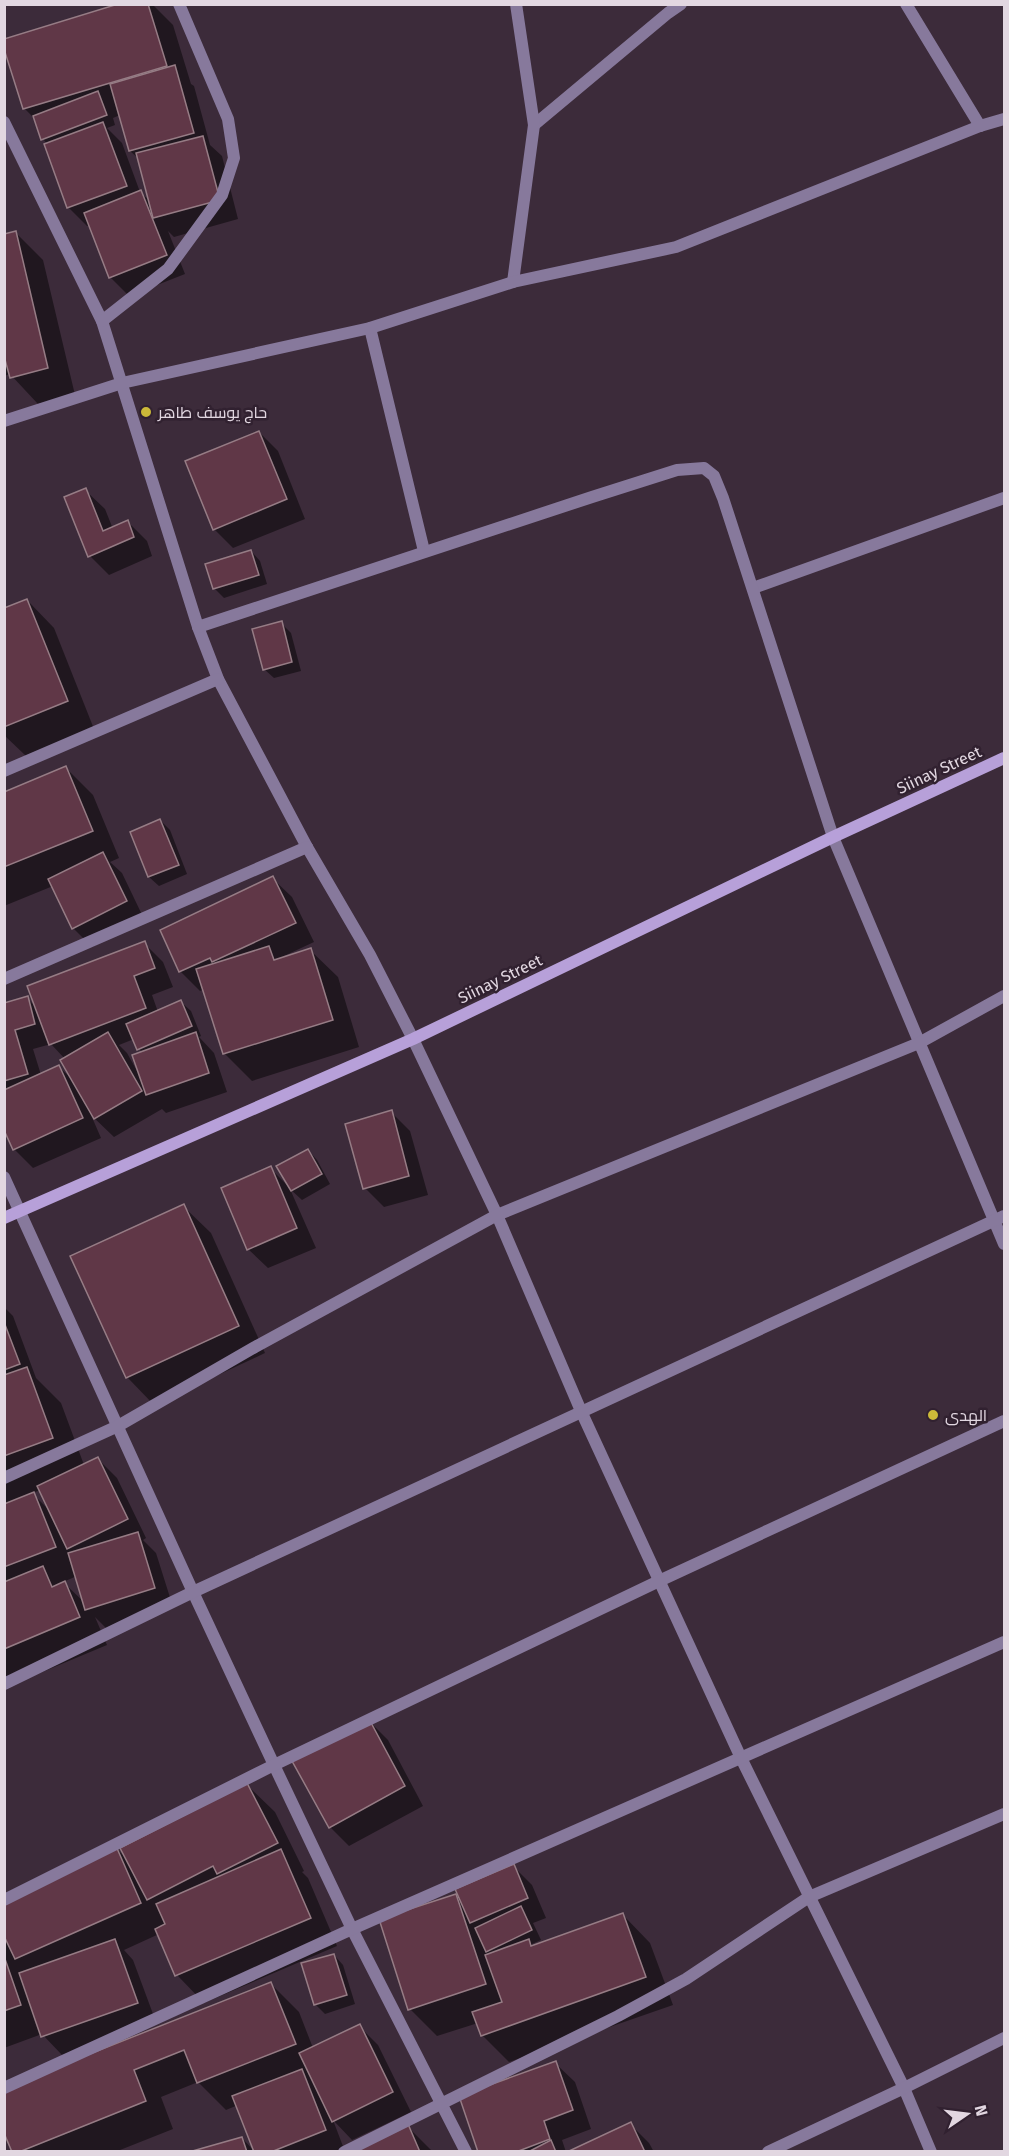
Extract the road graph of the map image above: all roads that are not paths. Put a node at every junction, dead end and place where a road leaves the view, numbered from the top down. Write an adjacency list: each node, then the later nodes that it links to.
1 (179, 4): 10 (street)
2 (516, 4): 7 (street)
3 (681, 4): 7 (street)
4 (906, 4): 8 (street)
5 (1005, 119): 8 (street)
6 (4, 122): 10 (street)
7 (534, 125): 9 (street)
8 (980, 126): 9 (street)
9 (513, 282): 11 (street)
10 (102, 321): 12 (street)
11 (370, 328): 12 (street); 15 (street)
12 (122, 383): 13 (street); 17 (street)
13 (4, 421)
14 (1005, 498): 16 (street)
15 (424, 552): 16 (street); 17 (street)
16 (753, 588): 21 (street)
17 (198, 627): 18 (street)
18 (218, 679): 20 (street); 22 (street)
19 (1005, 758): 21 (street, Siinay Street)
20 (4, 771)
21 (833, 837): 25 (street, Siinay Street); 26 (street)
22 (307, 847): 23 (street); 25 (street)
23 (4, 979)
24 (1005, 996): 26 (street)
25 (413, 1039): 28 (street, Siinay Street); 29 (street)
26 (919, 1043): 29 (street); 31 (street)
27 (4, 1177): 28 (street)
28 (21, 1210): 30 (street, Siinay Street); 35 (street)
29 (497, 1215): 33 (street); 35 (street)
30 (4, 1218)
31 (999, 1219): 32 (street); 33 (street)
32 (1005, 1244)
33 (581, 1411): 37 (street); 38 (street)
34 (1005, 1421): 37 (street)
35 (118, 1426): 36 (street); 38 (street)
36 (4, 1478)
37 (659, 1581): 41 (street); 42 (street)
38 (193, 1592): 40 (street); 42 (street)
39 (1005, 1642): 41 (street)
40 (4, 1684)
41 (741, 1758): 44 (street); 46 (street)
42 (274, 1765): 45 (street); 46 (street)
43 (1005, 1814): 44 (street)
44 (809, 1897): 49 (street); 50 (street)
45 (4, 1900)
46 (352, 1929): 48 (street); 50 (street)
47 (1005, 2038): 49 (street)
48 (4, 2088)
49 (904, 2088): 53 (street); 54 (street)
50 (440, 2104): 51 (street); 52 (street)
51 (344, 2151)
52 (466, 2151)
53 (768, 2151)
54 (932, 2151)

